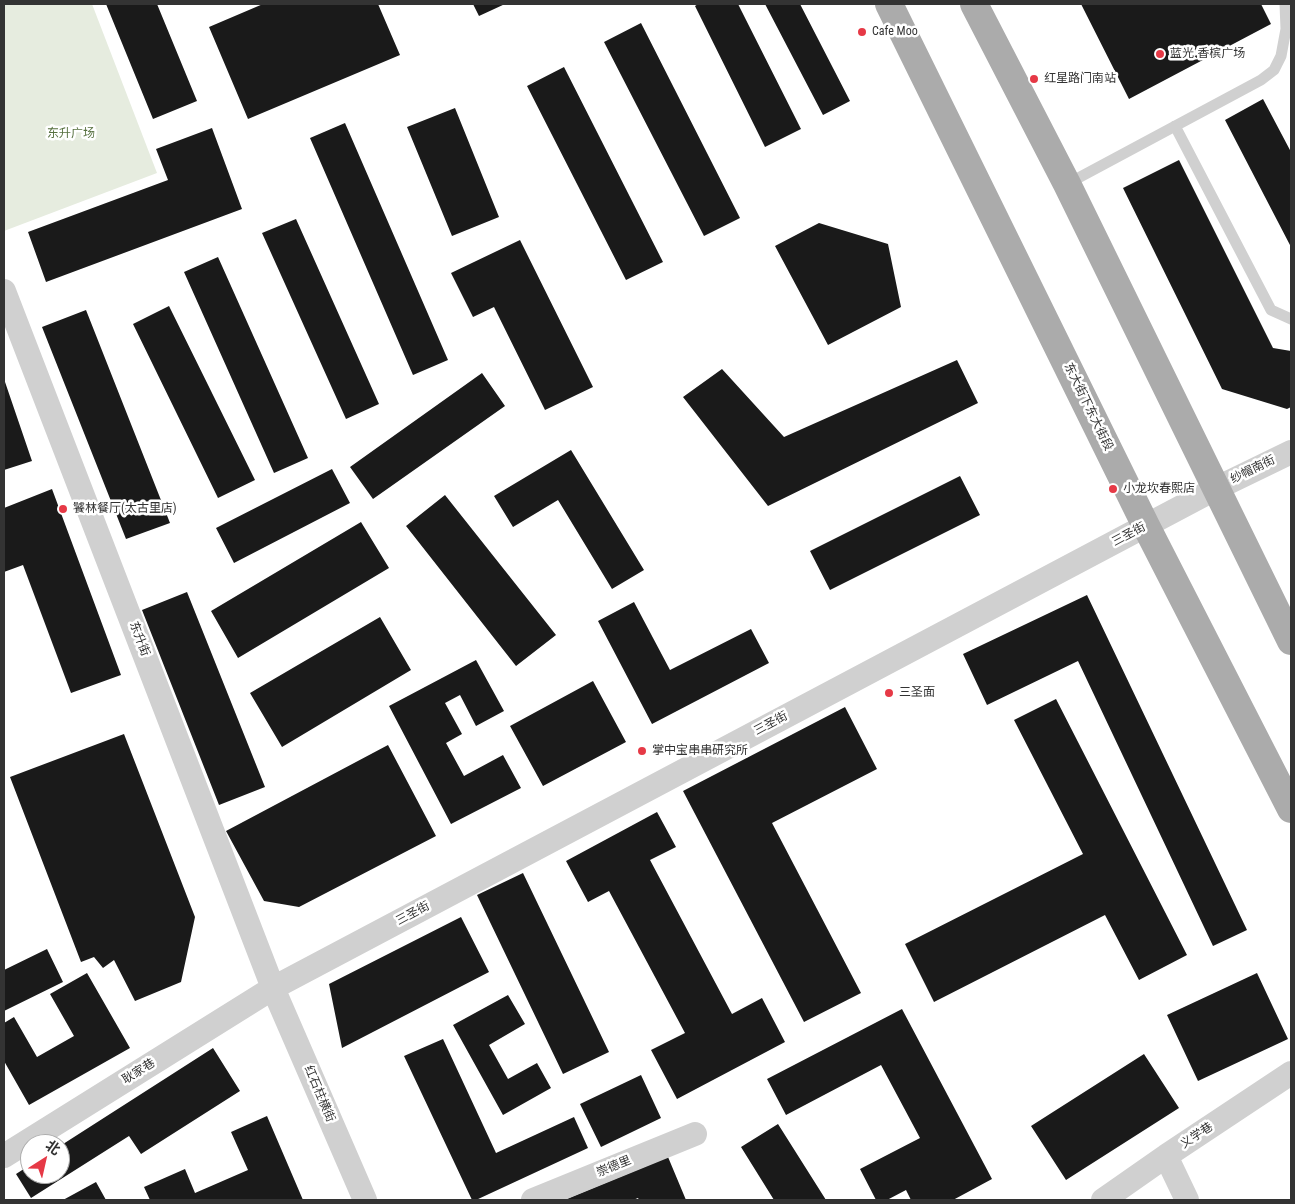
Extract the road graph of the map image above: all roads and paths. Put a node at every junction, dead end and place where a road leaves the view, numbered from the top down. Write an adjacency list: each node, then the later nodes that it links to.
1 (889, 4): 10 (main road, 东大街下东大街段)
2 (974, 4): 5 (main road)
3 (1285, 4): 4 (lane)
4 (1175, 126): 5 (lane); 7 (lane)
5 (1066, 184): 9 (main road)
6 (4, 291): 13 (street, 东升街)
7 (1291, 319)
8 (1291, 452): 9 (street, 纱帽南街)
9 (1215, 489): 10 (street, 三圣街); 11 (main road)
10 (1146, 526): 12 (main road, 东大街下东大街段); 13 (street, 三圣街)
11 (1291, 641)
12 (1291, 809)
13 (273, 988): 16 (street, 耿家巷); 18 (street, 红石柱横街)
14 (1291, 1073): 17 (street, 义学巷)
15 (695, 1134): 19 (street, 崇德里)
16 (4, 1156)
17 (1166, 1156): 20 (street, 义学巷); 21 (street)
18 (365, 1200)
19 (533, 1200)
20 (1103, 1200)
21 (1187, 1200)

